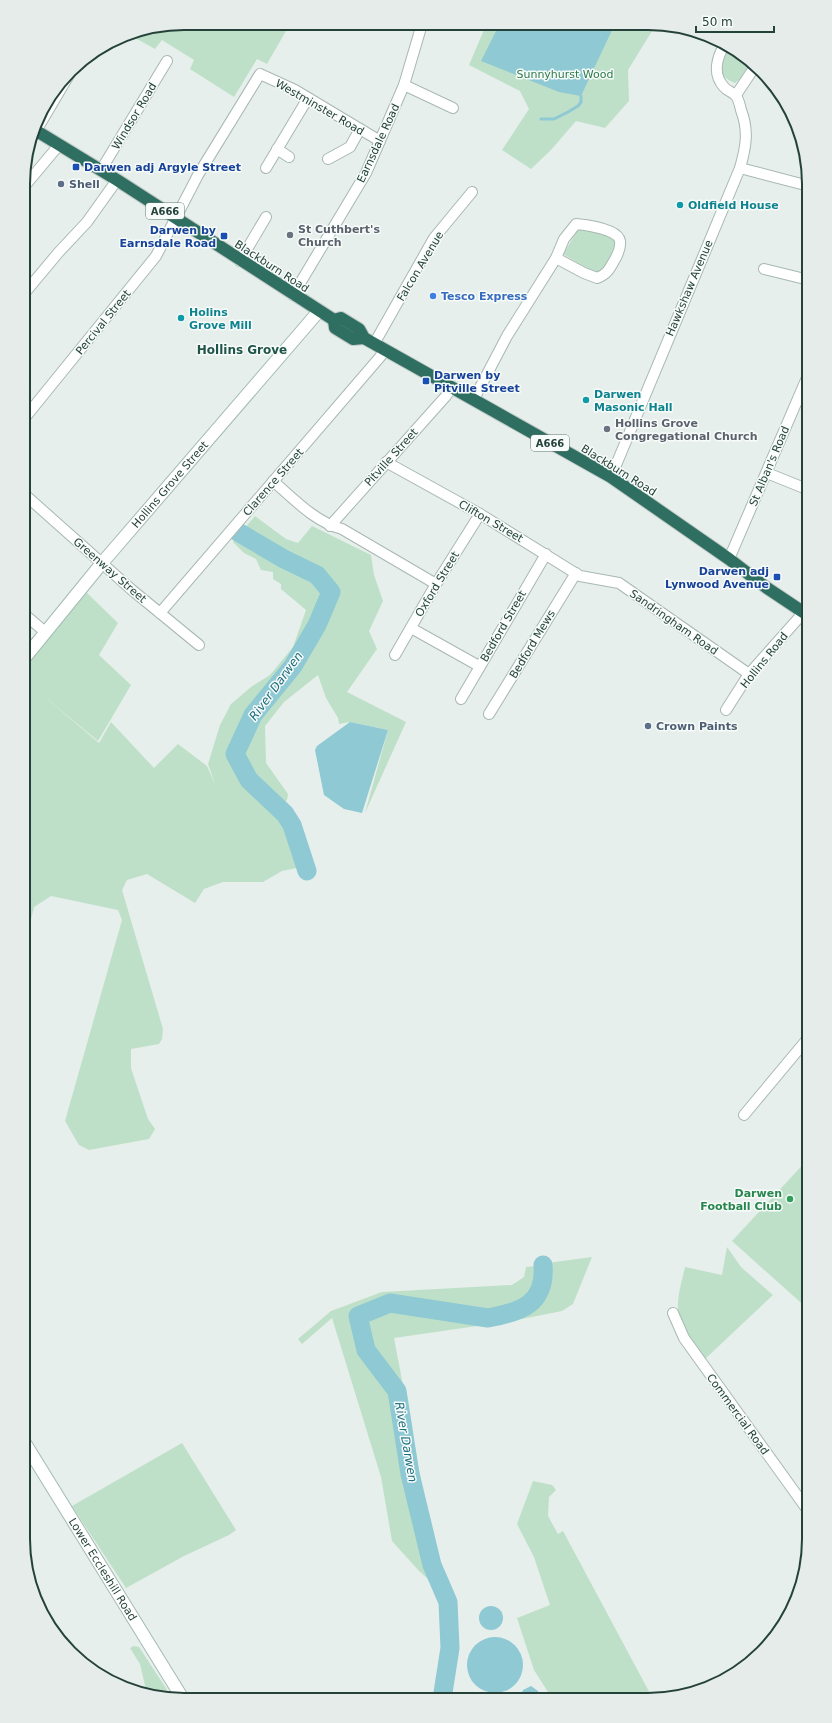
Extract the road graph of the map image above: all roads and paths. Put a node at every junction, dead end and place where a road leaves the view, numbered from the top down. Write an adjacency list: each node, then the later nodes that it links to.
1 (420, 30): 6 (street, Earnsdale Road)
2 (722, 49): 7 (street)
3 (167, 61): 19 (street, Windsor Road)
4 (752, 71): 7 (street)
5 (260, 74): 8 (street, Westminster Road); 25 (street, Percival Street)
6 (404, 85): 9 (street); 12 (street, Earnsdale Road)
7 (736, 95): 18 (street, Hawkshaw Avenue)
8 (308, 98): 10 (street, Westminster Road); 14 (street)
9 (453, 108)
10 (360, 129): 12 (street, Westminster Road); 16 (street)
11 (39, 132): 13 (highway, Blackburn Road / A666)
12 (380, 141): 31 (street, Earnsdale Road)
13 (59, 144): 19 (highway, Blackburn Road / A666); 20 (street)
14 (277, 149): 15 (street); 17 (street)
15 (289, 157)
16 (328, 160)
17 (266, 168)
18 (740, 168): 22 (street); 41 (street, Hawkshaw Avenue)
19 (101, 170): 21 (highway, Blackburn Road / A666)
20 (30, 180)
21 (117, 180): 25 (highway, Blackburn Road / A666); 30 (street)
22 (802, 184)
23 (472, 192): 33 (street, Falcon Avenue)
24 (266, 217): 27 (street)
25 (176, 218): 27 (highway, Blackburn Road / A666); 38 (street, Percival Street)
26 (556, 258): 26 (street); 37 (street)
27 (240, 261): 31 (highway, Blackburn Road / A666)
28 (764, 269): 29 (street)
29 (802, 278)
30 (30, 287)
31 (293, 295): 32 (highway, Blackburn Road / A666)
32 (319, 311): 33 (highway, Blackburn Road / A666); 49 (street, Hollins Grove Street)
33 (369, 341): 34 (highway, Blackburn Road / A666)
34 (386, 350): 35 (highway, Blackburn Road / A666); 42 (street, Clarence Street)
35 (452, 387): 37 (highway, Blackburn Road / A666); 39 (street, Pitville Street)
36 (802, 390): 40 (street, St Alban's Road)
37 (474, 399): 41 (highway, Blackburn Road / A666)
38 (30, 411)
39 (386, 462): 45 (street, Clifton Street); 46 (street, Pitville Street)
40 (767, 473): 43 (street); 48 (street, St Alban's Road)
41 (610, 477): 48 (highway, Blackburn Road / A666)
42 (273, 481): 46 (street); 54 (street, Clarence Street)
43 (802, 487)
44 (30, 500): 49 (street, Greenway Street)
45 (480, 514): 47 (street, Clifton Street); 52 (street, Oxford Street)
46 (330, 526): 52 (street)
47 (546, 554): 50 (street, Clifton Street); 62 (street, Bedford Street)
48 (729, 559): 53 (highway, Blackburn Road / A666)
49 (102, 563): 54 (street, Greenway Street); 58 (street, Hollins Grove Street)
50 (576, 573): 51 (street, Clifton Street); 66 (street, Bedford Mews)
51 (596, 578): 63 (street, Sandringham Road)
52 (436, 584): 57 (street, Oxford Street)
53 (802, 611)
54 (160, 613): 59 (street, Greenway Street)
55 (802, 618): 63 (street, Hollins Road)
56 (30, 619): 58 (street)
57 (411, 628): 61 (street, Oxford Street); 62 (street)
58 (45, 632): 60 (street, Hollins Grove Street)
59 (199, 645)
60 (30, 651)
61 (395, 655)
62 (479, 666): 64 (street, Bedford Street)
63 (750, 674): 65 (street, Hollins Road)
64 (461, 699)
65 (726, 710)
66 (489, 714)
67 (802, 1045): 68 (street)
68 (744, 1115)
69 (673, 1313): 71 (street, Commercial Road)
70 (30, 1451): 72 (street, Lower Eccleshill Road)
71 (802, 1502)
72 (179, 1693)

